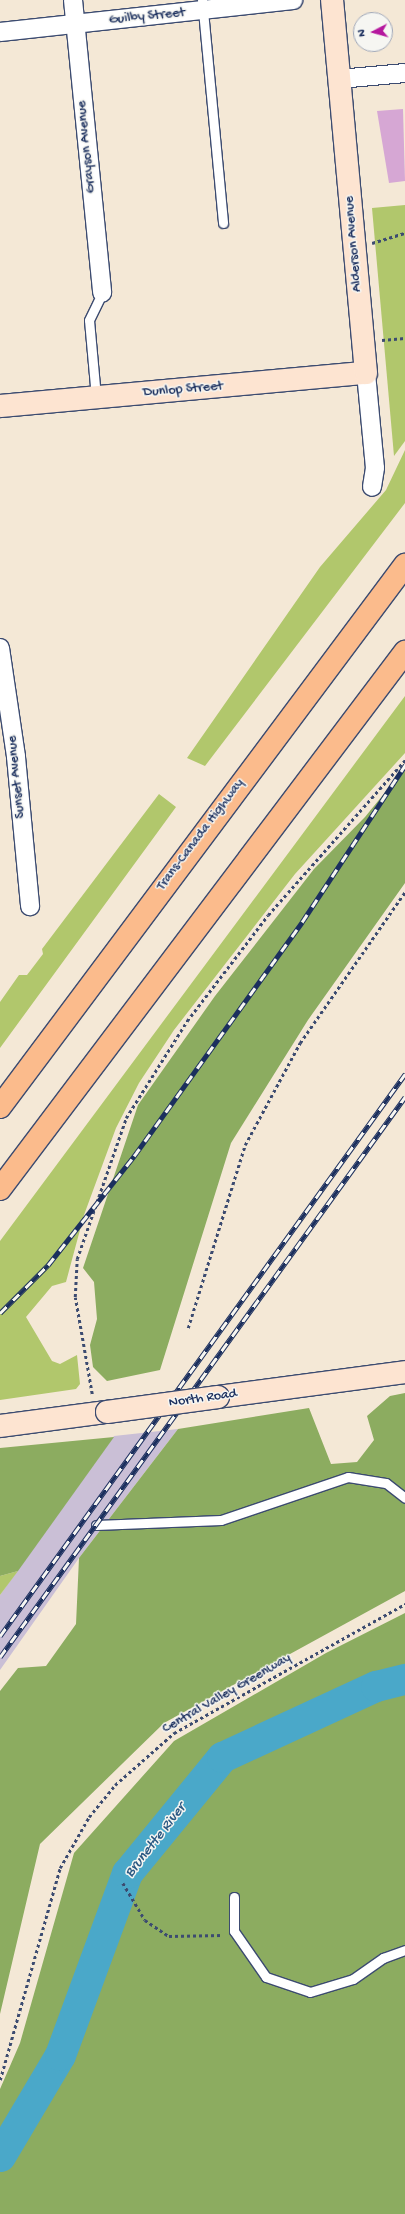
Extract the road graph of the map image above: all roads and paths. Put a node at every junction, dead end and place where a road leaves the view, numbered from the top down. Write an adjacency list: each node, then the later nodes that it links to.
1 (73, 0): 5 (street, Grayson Avenue)
2 (293, 0): 4 (street, Guilby Street)
3 (332, 0): 8 (street, Alderson Avenue)
4 (202, 5): 5 (street, Guilby Street); 9 (lane)
5 (76, 24): 6 (street, Guilby Street); 12 (street, Grayson Avenue)
6 (0, 32)
7 (405, 73): 8 (street)
8 (339, 79): 11 (street, Alderson Avenue)
9 (223, 223)
10 (405, 233): 11 (path)
11 (354, 245): 13 (street, Alderson Avenue)
12 (102, 293): 14 (lane)
13 (366, 373): 14 (street, Dunlop Street); 16 (street, Alderson Avenue)
14 (96, 397): 15 (street, Dunlop Street)
15 (0, 406)
16 (372, 487)
17 (405, 565): 23 (highway, Trans-Canada Highway)
18 (0, 648): 22 (street, Sunset Avenue)
19 (405, 652): 24 (highway)
20 (405, 760): 27 (path)
21 (405, 892): 25 (path)
22 (30, 906)
23 (0, 1107)
24 (0, 1189)
25 (188, 1328)
26 (405, 1372): 27 (street, North Road, bridge)
27 (101, 1413): 28 (street, North Road)
28 (0, 1426)
29 (405, 1498): 30 (lane)
30 (96, 1525)
31 (405, 1604): 36 (path, Central Valley Greenway)
32 (123, 1883): 34 (path)
33 (234, 1897): 34 (lane)
34 (237, 1935): 35 (lane)
35 (405, 1950)
36 (0, 2080)

